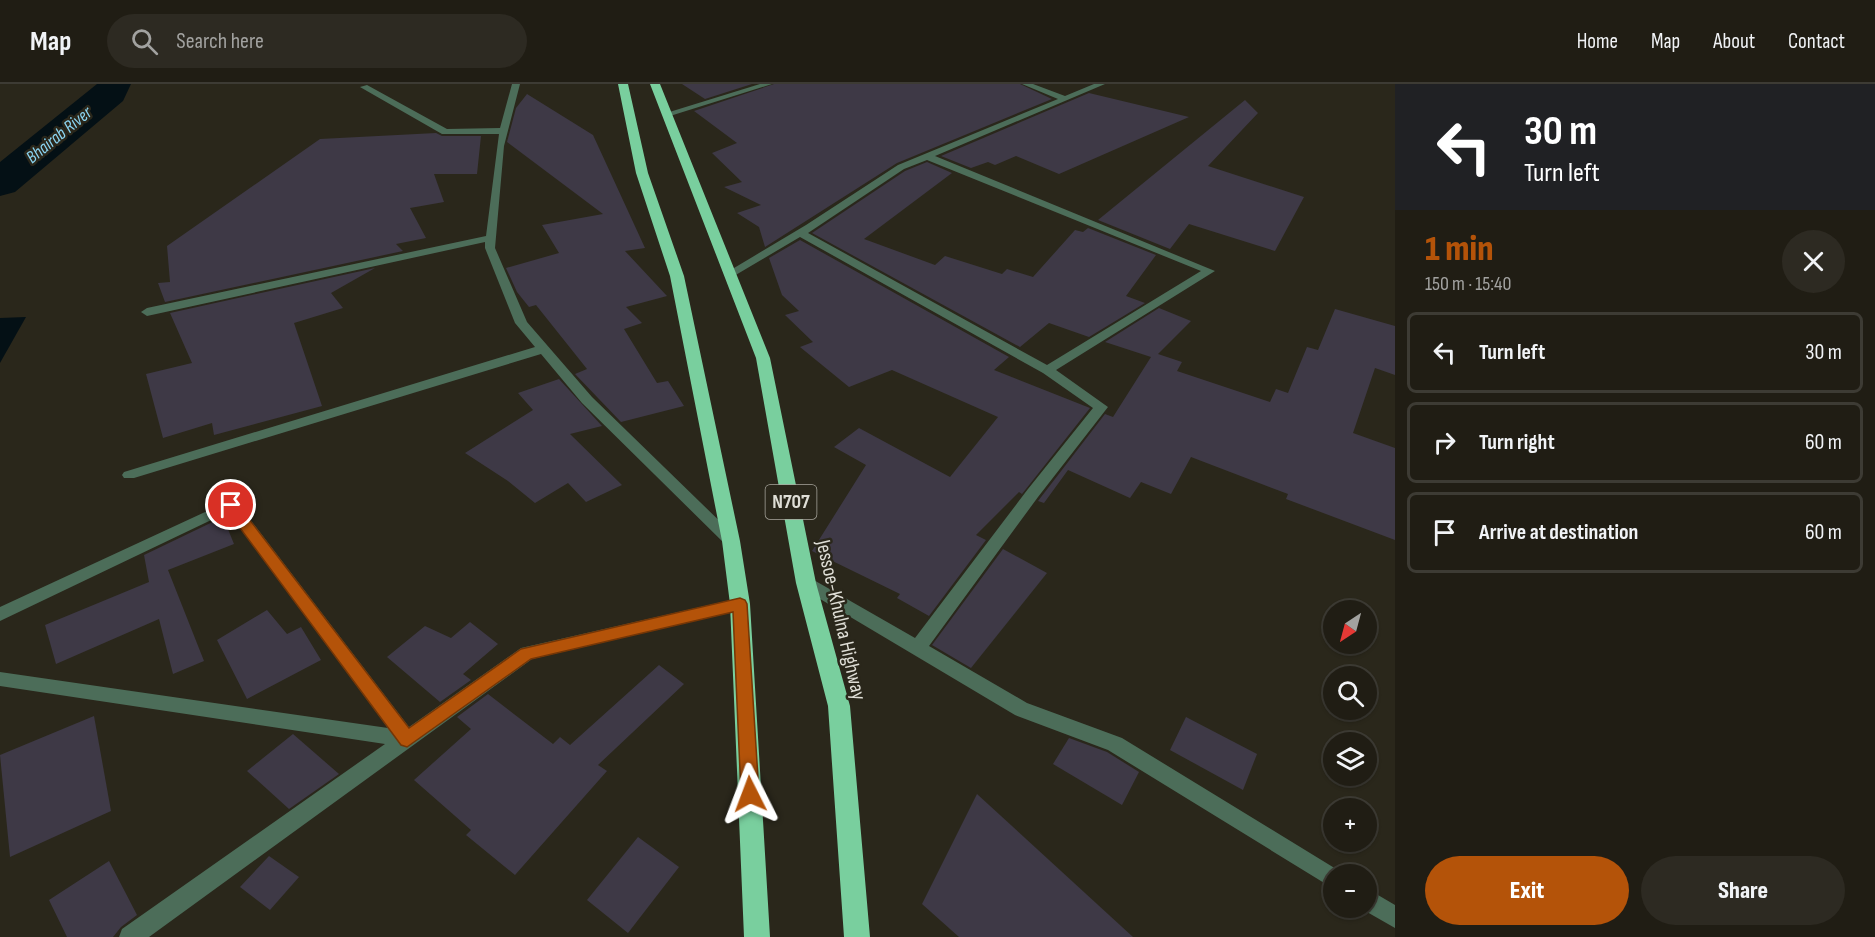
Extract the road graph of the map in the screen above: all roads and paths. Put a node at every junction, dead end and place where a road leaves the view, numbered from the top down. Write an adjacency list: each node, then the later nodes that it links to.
1 (516, 84): 10 (street)
2 (623, 84): 19 (highway)
3 (655, 84): 9 (highway, Jessoe-Khulna Highway / N707)
4 (768, 84): 9 (street)
5 (1026, 84): 8 (street)
6 (1101, 84): 8 (street)
7 (364, 87): 10 (street)
8 (1066, 99): 11 (street)
9 (667, 114): 14 (highway, Jessoe-Khulna Highway / N707)
10 (503, 131): 13 (street)
11 (926, 156): 12 (street); 17 (street)
12 (799, 232): 14 (street); 17 (street)
13 (491, 238): 15 (street); 16 (street)
14 (730, 274): 20 (highway, Jessoe-Khulna Highway / N707)
15 (147, 312)
16 (543, 349): 18 (street); 19 (street)
17 (1047, 370): 23 (street)
18 (129, 475)
19 (731, 541): 21 (highway)
20 (807, 583): 23 (street); 31 (highway, Jessoe-Khulna Highway / N707)
21 (740, 604): 25 (street); 30 (highway)
22 (0, 614): 25 (street)
23 (917, 649): 26 (street)
24 (0, 679): 25 (street)
25 (407, 739): 29 (street)
26 (1323, 872)
27 (1377, 906): 28 (street)
28 (1395, 917)
29 (130, 937)
30 (757, 937)
31 (857, 937)

